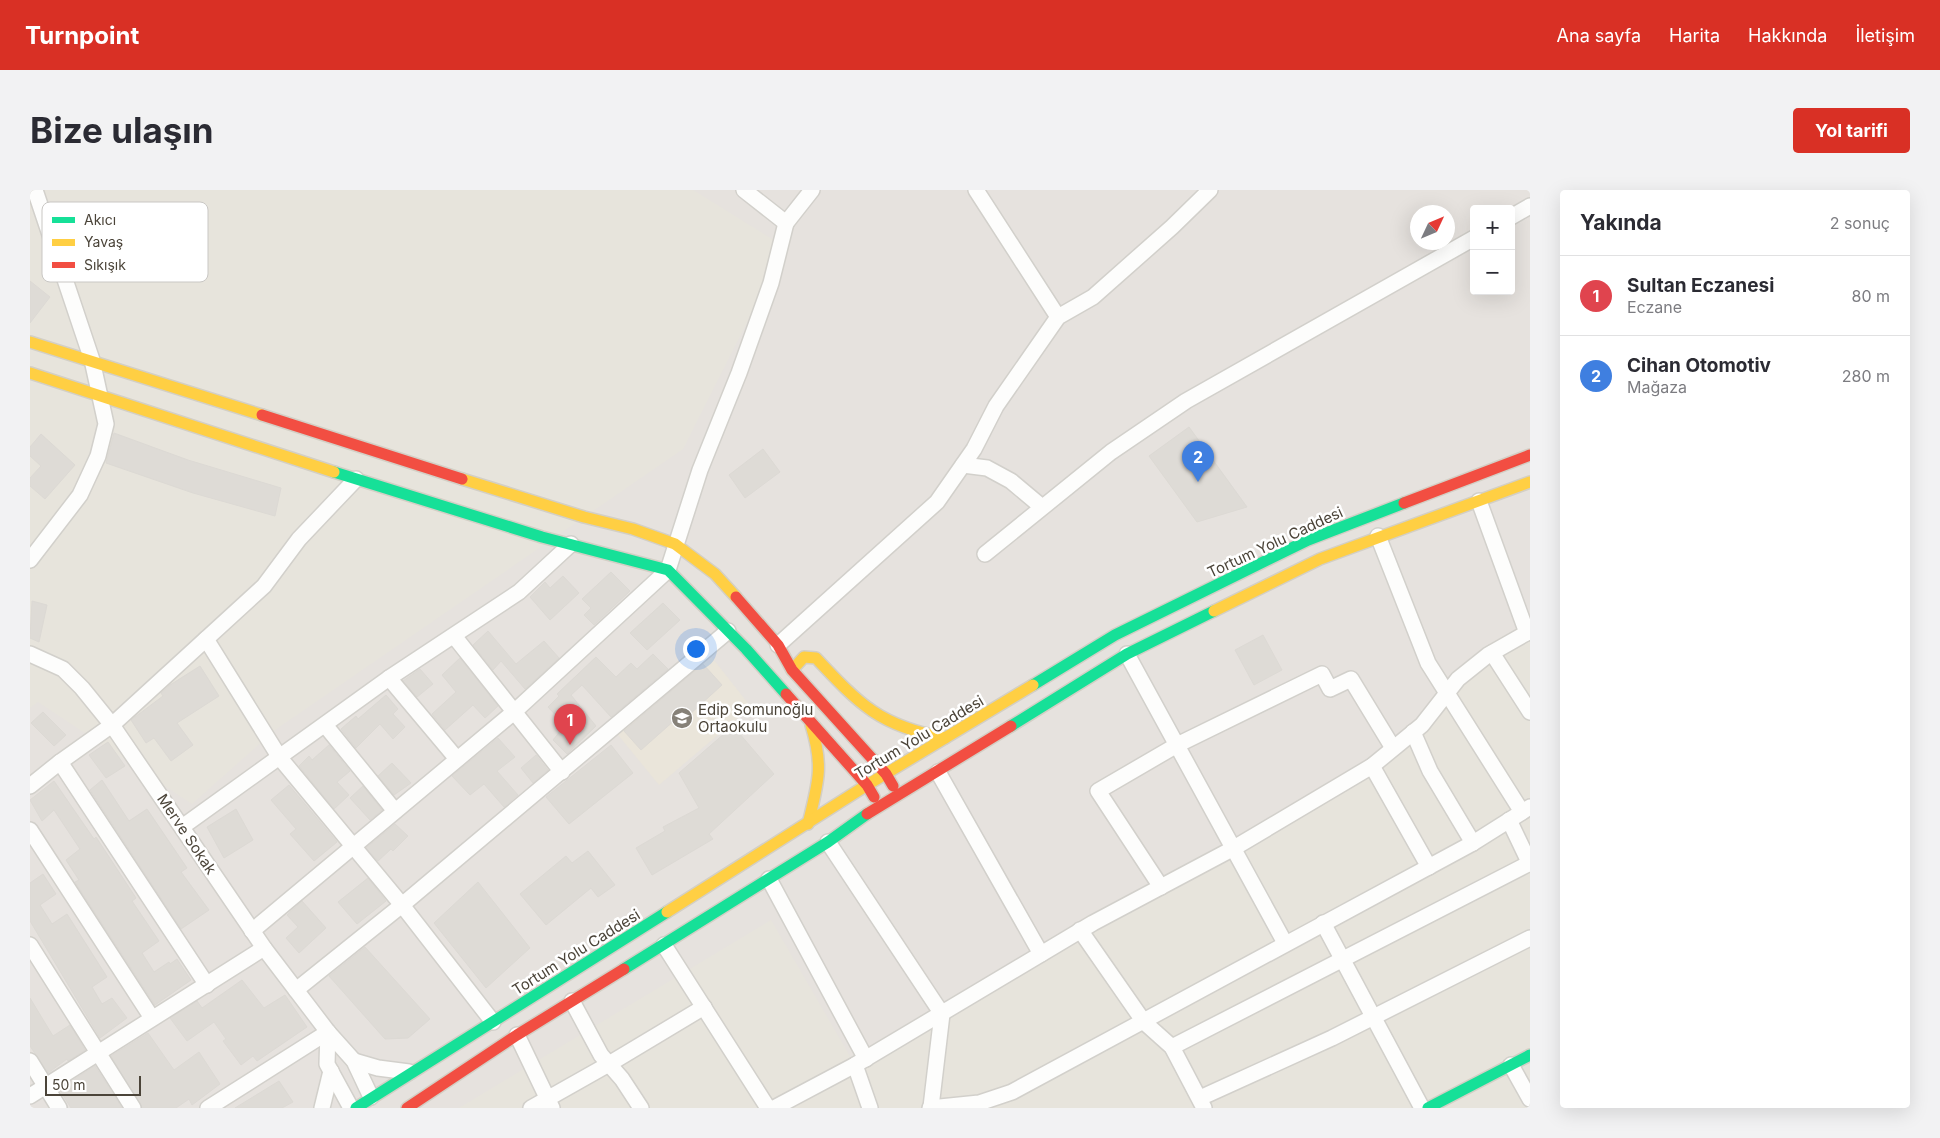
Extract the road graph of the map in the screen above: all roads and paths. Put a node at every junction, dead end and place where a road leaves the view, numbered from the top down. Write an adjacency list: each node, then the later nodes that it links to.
1 (35, 190): 7 (street)
2 (744, 190): 9 (street)
3 (812, 190): 9 (street)
4 (976, 190): 12 (street)
5 (1210, 190): 12 (street)
6 (1530, 206): 8 (street)
7 (42, 211)
8 (1515, 215)
9 (786, 223): 25 (street)
10 (1470, 240): 22 (street)
11 (66, 282): 14 (street)
12 (1058, 317): 18 (street)
13 (30, 342): 14 (main road)
14 (92, 360): 16 (street); 25 (main road)
15 (30, 374): 16 (main road)
16 (101, 398): 19 (main road); 27 (street)
17 (1530, 455): 46 (main road, Tortum Yolu Caddesi)
18 (963, 465): 22 (street); 33 (street)
19 (356, 480): 24 (main road); 32 (street)
20 (1530, 482): 21 (main road)
21 (1480, 501): 23 (main road); 30 (street)
22 (1042, 507): 26 (street)
23 (1378, 536): 36 (main road); 39 (street)
24 (571, 544): 28 (main road); 31 (street)
25 (675, 544): 28 (street); 33 (main road)
26 (985, 554)
27 (30, 560)
28 (668, 570): 29 (main road); 40 (street)
29 (728, 631): 42 (main road); 53 (street)
30 (1529, 632): 34 (street)
31 (454, 636): 38 (street); 40 (street)
32 (206, 639): 43 (street); 49 (street)
33 (778, 645): 37 (main road)
34 (1492, 653): 39 (street); 41 (street)
35 (30, 654): 43 (street, Merve Sokak)
36 (1127, 654): 47 (street); 54 (main road)
37 (792, 670): 46 (main road); 55 (main road)
38 (389, 678): 44 (street); 50 (street)
39 (1447, 693): 45 (street); 61 (street)
40 (514, 712): 50 (street); 53 (street)
41 (1530, 712)
42 (809, 720): 56 (main road); 62 (main road)
43 (112, 725): 51 (street); 63 (street, Merve Sokak)
44 (325, 725): 49 (street); 60 (street)
45 (1413, 732): 48 (street); 66 (street)
46 (945, 738): 55 (main road, Tortum Yolu Caddesi)
47 (1177, 745): 48 (street); 68 (street); 72 (street)
48 (1393, 748): 52 (street)
49 (280, 758): 63 (street); 67 (street)
50 (457, 760): 60 (street)
51 (60, 762): 57 (street); 84 (street)
52 (1372, 766): 68 (street); 70 (street)
53 (562, 772): 73 (street)
54 (938, 772): 58 (main road); 82 (street)
55 (886, 774): 56 (main road, Tortum Yolu Caddesi); 58 (main road)
56 (868, 785): 59 (main road); 62 (main road, Tortum Yolu Caddesi)
57 (30, 786)
58 (899, 795): 59 (main road)
59 (878, 806): 65 (main road)
60 (396, 811): 67 (street)
61 (1520, 813): 66 (street); 69 (street)
62 (808, 824): 91 (main road, Tortum Yolu Caddesi)
63 (182, 827): 76 (street, Merve Sokak)
64 (30, 830): 90 (street)
65 (828, 842): 71 (main road); 88 (street)
66 (1473, 843): 70 (street)
67 (352, 847): 73 (street); 76 (street)
68 (1234, 848): 72 (street); 78 (street)
69 (1530, 864): 83 (street)
70 (1429, 867): 74 (street)
71 (769, 879): 80 (main road); 100 (street)
72 (1161, 887): 75 (street)
73 (402, 905): 85 (street); 91 (street)
74 (1323, 923): 78 (street); 83 (street)
75 (1080, 930): 82 (street); 92 (street)
76 (252, 932): 81 (street, Merve Sokak)
77 (1530, 938): 89 (street)
78 (1285, 943): 92 (street)
79 (30, 945): 96 (street)
80 (664, 945): 86 (main road); 87 (street)
81 (264, 948): 84 (street); 85 (street, Merve Sokak)
82 (1040, 954): 88 (street)
83 (1343, 959): 89 (street); 95 (street)
84 (207, 985): 90 (street)
85 (296, 990): 93 (street, Merve Sokak)
86 (572, 1001): 94 (main road); 101 (street)
87 (704, 1007): 101 (street); 121 (street)
88 (942, 1014): 100 (street); 124 (street)
89 (1374, 1017): 109 (street); 125 (street)
90 (152, 1018): 96 (street)
91 (494, 1022): 104 (main road, Tortum Yolu Caddesi)
92 (1144, 1022): 95 (street); 124 (street)
93 (328, 1032): 98 (street, Merve Sokak); 103 (street); 114 (street)
94 (518, 1035): 110 (main road); 111 (street)
95 (1172, 1047): 109 (street)
96 (98, 1054): 105 (street); 113 (street)
97 (1530, 1056): 102 (main road)
98 (354, 1061): 104 (street); 108 (street, Merve Sokak)
99 (30, 1062): 105 (street)
100 (861, 1062): 122 (street); 123 (street)
101 (610, 1064): 111 (street); 120 (street)
102 (1511, 1065): 107 (street); 126 (main road)
103 (331, 1071): 115 (street); 116 (street)
104 (411, 1072): 108 (main road, Tortum Yolu Caddesi)
105 (46, 1087): 106 (street); 112 (street)
106 (30, 1096)
107 (1530, 1098)
108 (374, 1103): 117 (main road, Tortum Yolu Caddesi)
109 (1202, 1103)
110 (417, 1104): 118 (main road)
111 (550, 1104): 119 (street)
112 (59, 1108)
113 (133, 1108)
114 (208, 1108)
115 (322, 1108)
116 (351, 1108)
117 (356, 1108)
118 (407, 1108)
119 (531, 1108)
120 (641, 1108)
121 (768, 1108)
122 (774, 1108)
123 (870, 1108)
124 (930, 1108)
125 (1422, 1108)
126 (1428, 1108)

